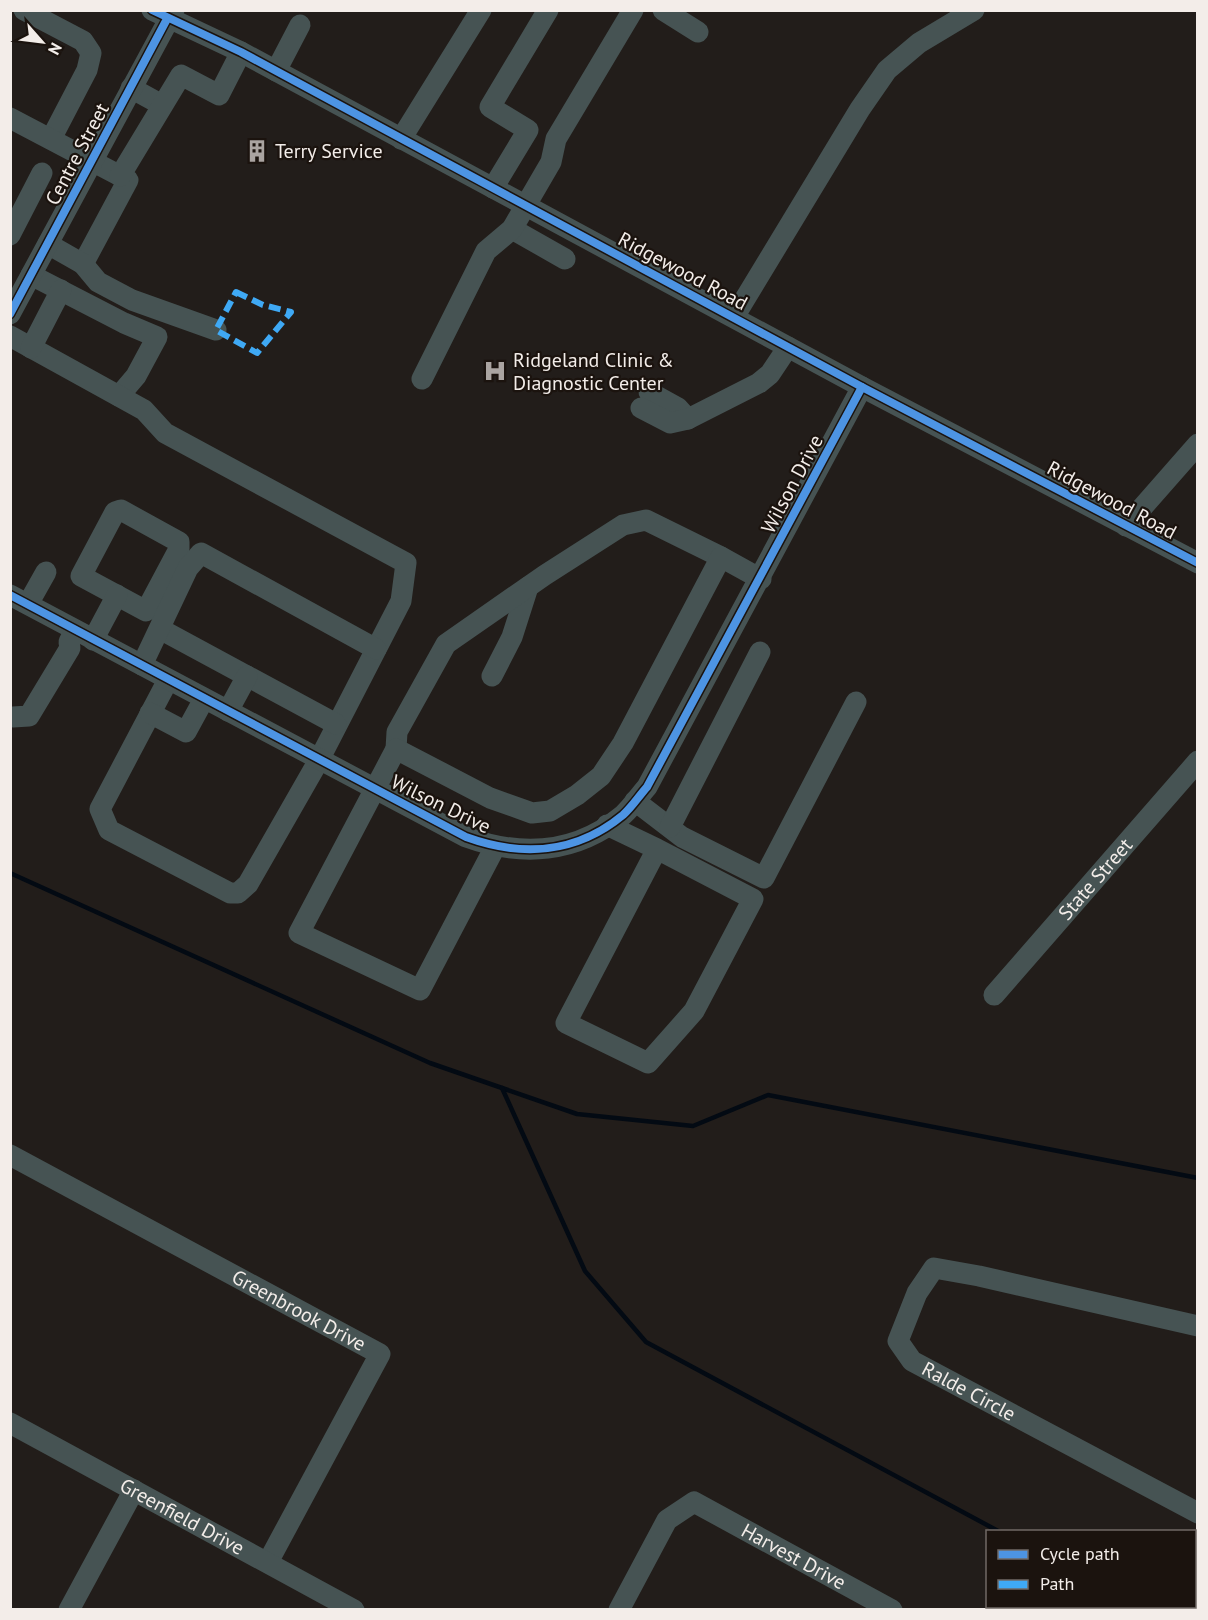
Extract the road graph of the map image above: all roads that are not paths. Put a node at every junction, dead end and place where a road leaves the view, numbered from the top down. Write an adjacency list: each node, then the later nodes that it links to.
1 (24, 10): 15 (street)
2 (480, 10): 16 (street)
3 (548, 10): 20 (street)
4 (633, 10): 21 (street)
5 (663, 10): 9 (street)
6 (974, 10): 30 (street)
7 (164, 13): 10 (street, Ridgewood Road); 12 (street, Centre Street)
8 (300, 25): 11 (street)
9 (698, 32)
10 (241, 52): 11 (street, Ridgewood Road); 13 (street)
11 (276, 71): 16 (street, Ridgewood Road)
12 (131, 88): 13 (street); 17 (street, Centre Street)
13 (162, 105): 19 (street)
14 (10, 118): 15 (street)
15 (51, 139): 17 (street)
16 (401, 139): 20 (street, Ridgewood Road)
17 (92, 161): 19 (street); 24 (street, Centre Street)
18 (42, 173): 23 (street)
19 (120, 176): 26 (street)
20 (493, 188): 21 (street, Ridgewood Road)
21 (525, 205): 22 (street); 30 (street, Ridgewood Road)
22 (512, 230): 25 (street); 35 (street)
23 (10, 235)
24 (48, 244): 26 (street); 27 (street, Centre Street)
25 (565, 259)
26 (83, 264): 31 (street)
27 (21, 284): 28 (street); 29 (street, Centre Street)
28 (61, 290): 34 (street); 37 (street)
29 (10, 314)
30 (734, 317): 33 (street, Ridgewood Road)
31 (216, 330)
32 (10, 336): 34 (street)
33 (788, 347): 36 (street, Ridgewood Road); 38 (street)
34 (31, 348): 37 (street)
35 (422, 379)
36 (862, 387): 40 (street, Ridgewood Road); 44 (street, Wilson Drive)
37 (119, 396): 50 (street)
38 (645, 400)
39 (1197, 444): 40 (street)
40 (1126, 526): 42 (street, Ridgewood Road)
41 (721, 557): 44 (street); 45 (street); 62 (street)
42 (1197, 563)
43 (46, 572): 47 (street)
44 (760, 579): 66 (street, Wilson Drive)
45 (528, 587): 53 (street); 62 (street)
46 (117, 596): 46 (street); 49 (street)
47 (19, 600): 49 (street, Wilson Drive)
48 (160, 629): 50 (street); 52 (street); 54 (street)
49 (79, 637): 52 (street, Wilson Drive); 60 (street)
50 (376, 649): 61 (street)
51 (760, 652): 68 (street)
52 (142, 665): 55 (street, Wilson Drive)
53 (487, 674)
54 (248, 676): 58 (street); 61 (street)
55 (168, 680): 56 (street, Wilson Drive); 59 (street)
56 (204, 699): 58 (street, Wilson Drive); 59 (street)
57 (856, 702): 68 (street)
58 (228, 711): 63 (street, Wilson Drive)
59 (150, 713): 63 (street)
60 (12, 719)
61 (336, 724): 63 (street)
62 (396, 749): 65 (street)
63 (319, 760): 65 (street, Wilson Drive)
64 (1197, 761): 71 (street, State Street)
65 (375, 790): 69 (street, Wilson Drive); 69 (street)
66 (635, 801): 67 (street, Wilson Drive); 68 (street)
67 (607, 825): 69 (street, Wilson Drive); 70 (street)
68 (670, 827)
69 (495, 847)
70 (657, 849): 70 (street)
71 (994, 995)
72 (10, 1155): 77 (street, Greenbrook Drive)
73 (1197, 1326): 76 (street, Ralde Circle)
74 (10, 1423): 75 (street, Greenfield Drive)
75 (134, 1490): 77 (street, Greenfield Drive); 78 (street)
76 (1197, 1513)
77 (268, 1562): 79 (street, Greenfield Drive)
78 (69, 1610)
79 (354, 1610)
80 (619, 1610): 81 (street, Harvest Drive)
81 (892, 1610)

